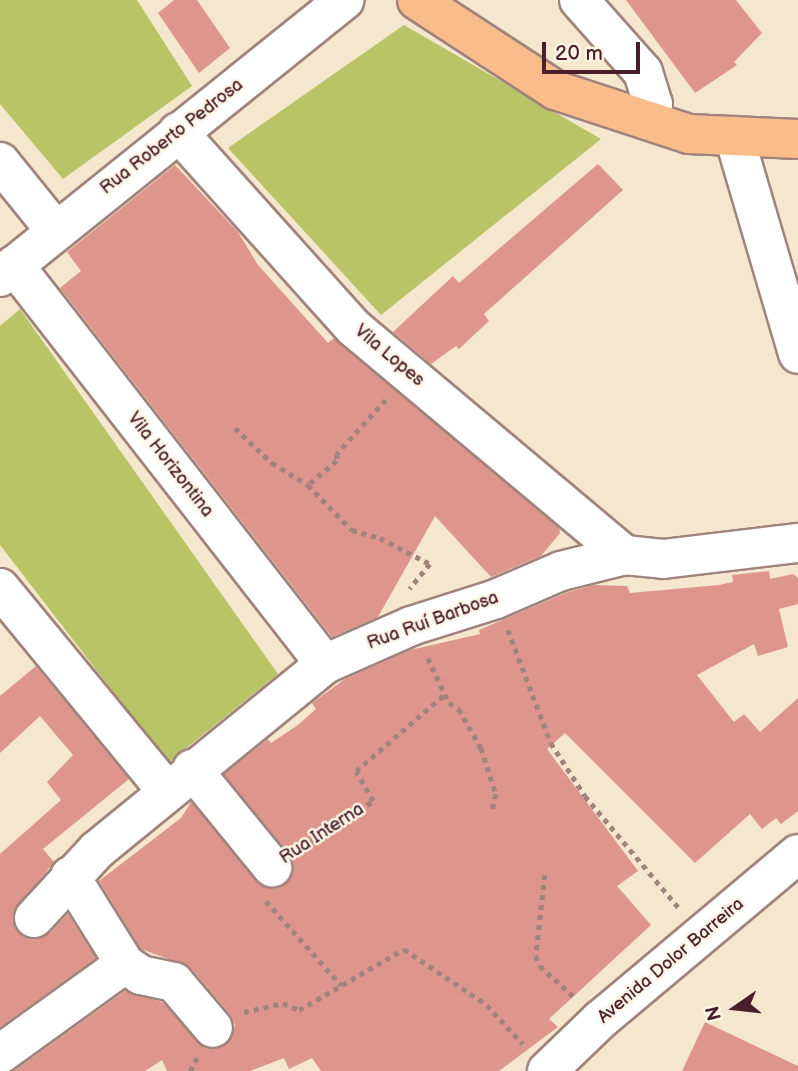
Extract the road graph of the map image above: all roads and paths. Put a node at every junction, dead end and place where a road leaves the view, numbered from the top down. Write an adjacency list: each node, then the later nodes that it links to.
1 (345, 0): 5 (street, Rua Roberto Pedrosa)
2 (579, 0): 4 (street)
3 (429, 3): 4 (main road)
4 (648, 120): 6 (main road)
5 (178, 132): 9 (street, Rua Roberto Pedrosa); 12 (street, Vila Lopes)
6 (734, 136): 7 (main road); 11 (street)
7 (798, 139)
8 (0, 162): 9 (street)
9 (55, 230): 10 (street, Rua Roberto Pedrosa)
10 (7, 271): 20 (street, Vila Horizontina)
11 (798, 354)
12 (408, 371): 14 (path); 16 (street, Vila Lopes)
13 (235, 428): 14 (path)
14 (308, 485): 19 (path)
15 (798, 543): 16 (street, Rua Ruí Barbosa)
16 (625, 555): 18 (street, Rua Ruí Barbosa)
17 (0, 588): 22 (street)
18 (496, 600): 19 (street, Rua Ruí Barbosa); 29 (path)
19 (409, 610): 20 (street, Rua Ruí Barbosa); 21 (path)
20 (326, 664): 22 (street, Rua Ruí Barbosa)
21 (446, 693): 23 (path); 25 (path, Rua Interna)
22 (179, 779): 25 (street); 27 (street, Rua Ruí Barbosa)
23 (492, 812)
24 (798, 854): 29 (street, Avenida Dolor Barreira)
25 (272, 867): 31 (path, Rua Interna)
26 (545, 875): 32 (path)
27 (70, 876): 28 (street, Rua Ruí Barbosa); 30 (street)
28 (34, 918)
29 (703, 935): 32 (street, Avenida Dolor Barreira)
30 (125, 964): 33 (street); 34 (street)
31 (341, 985): 33 (path); 35 (path)
32 (600, 1020): 35 (street, Avenida Dolor Barreira)
33 (214, 1028): 36 (path)
34 (0, 1054)
35 (547, 1070)
36 (190, 1071)

